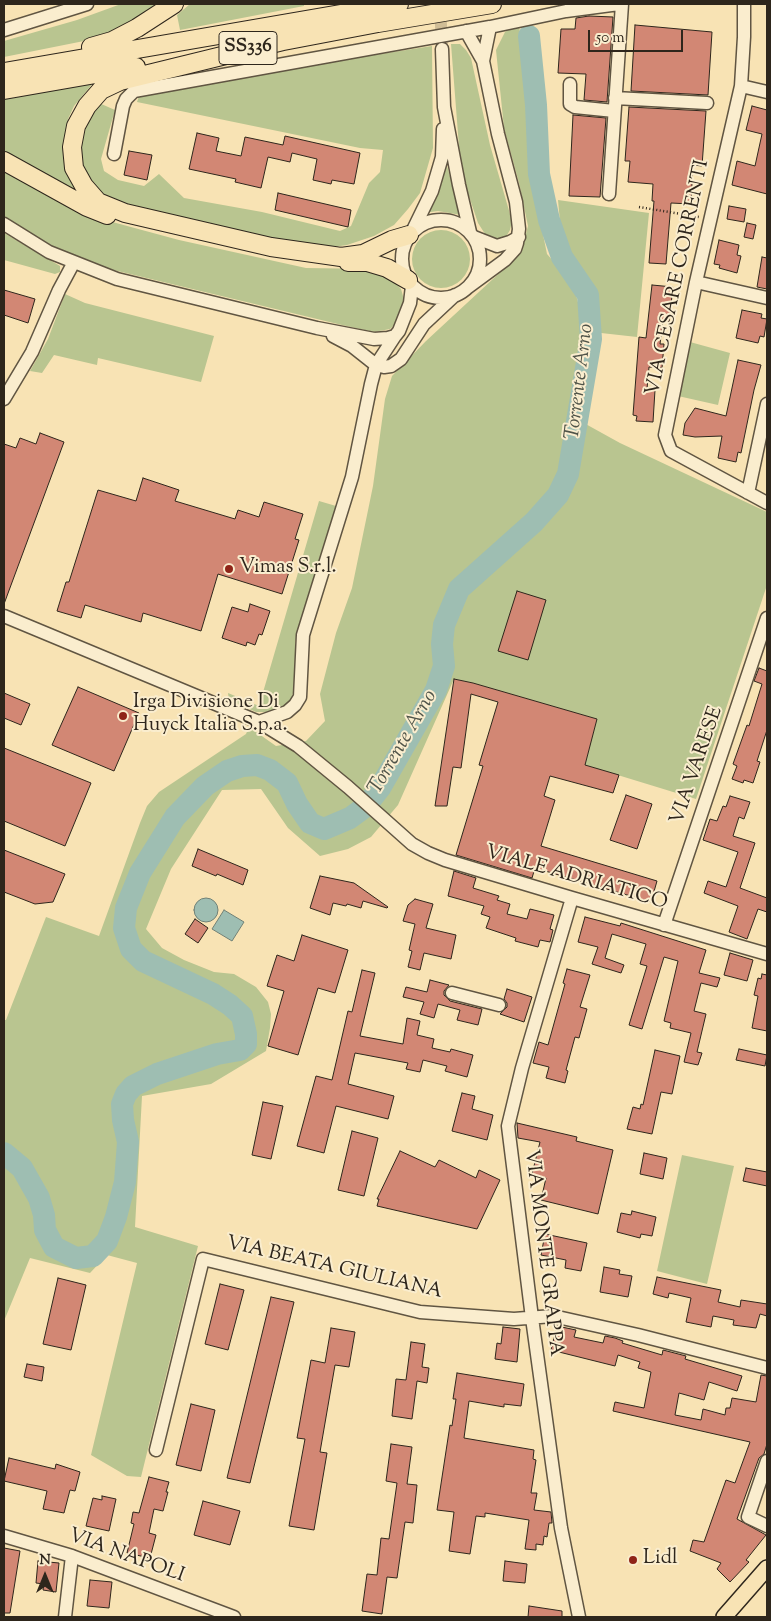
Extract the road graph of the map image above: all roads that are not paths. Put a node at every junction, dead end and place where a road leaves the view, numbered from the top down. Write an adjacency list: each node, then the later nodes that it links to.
1 (87, 4): 8 (street)
2 (174, 4): 13 (highway)
3 (399, 4): 13 (highway, SS336)
4 (492, 4): 10 (highway, SS336)
5 (621, 4): 7 (street); 18 (street)
6 (744, 4): 15 (street, VIA CESARE CORRENTI)
7 (490, 27): 9 (street); 12 (street)
8 (4, 30)
9 (466, 31): 12 (street); 22 (street)
10 (283, 42): 16 (highway, SS336); 26 (highway)
11 (442, 49): 20 (street)
12 (483, 61): 28 (street)
13 (4, 71)
14 (570, 84): 21 (street)
15 (741, 86): 17 (street); 30 (street, VIA CESARE CORRENTI)
16 (4, 90)
17 (767, 92)
18 (615, 98): 19 (street); 21 (street)
19 (707, 103)
20 (444, 107): 26 (street); 27 (street)
21 (614, 111): 24 (street)
22 (114, 154)
23 (4, 161): 31 (highway)
24 (609, 194)
25 (4, 224): 29 (street)
26 (411, 233): 27 (street); 31 (street)
27 (472, 235): 28 (street); 32 (street)
28 (518, 237): 32 (street)
29 (74, 262): 35 (street); 38 (street)
30 (696, 282): 34 (street); 40 (street, VIA CESARE CORRENTI)
31 (410, 283): 33 (street); 36 (street)
32 (467, 288): 33 (street)
33 (455, 296): 37 (street)
34 (767, 298)
35 (317, 328): 36 (street); 37 (street)
36 (395, 336): 37 (street)
37 (376, 365): 44 (street)
38 (4, 399)
39 (767, 404): 40 (street)
40 (748, 493): 41 (street, VIA CESARE CORRENTI)
41 (767, 503)
42 (4, 616): 44 (street, VIALE ADRIATICO)
43 (767, 618): 46 (street, VIA VARESE)
44 (259, 722): 45 (street, VIALE ADRIATICO)
45 (572, 898): 46 (street, VIALE ADRIATICO); 50 (street, VIA MONTE GRAPPA)
46 (664, 925): 47 (street, VIALE ADRIATICO)
47 (767, 954)
48 (452, 993): 49 (street)
49 (499, 1005)
50 (532, 1318): 51 (street, VIA BEATA GIULIANA); 52 (street, VIA BEATA GIULIANA); 60 (street, VIA MONTE GRAPPA)
51 (767, 1368)
52 (156, 1450)
53 (767, 1461): 54 (street)
54 (767, 1526)
55 (4, 1536): 56 (street, VIA NAPOLI)
56 (72, 1556): 58 (street); 59 (street, VIA NAPOLI)
57 (767, 1568): 61 (main road)
58 (65, 1617)
59 (234, 1617)
60 (579, 1617)
61 (724, 1617)

